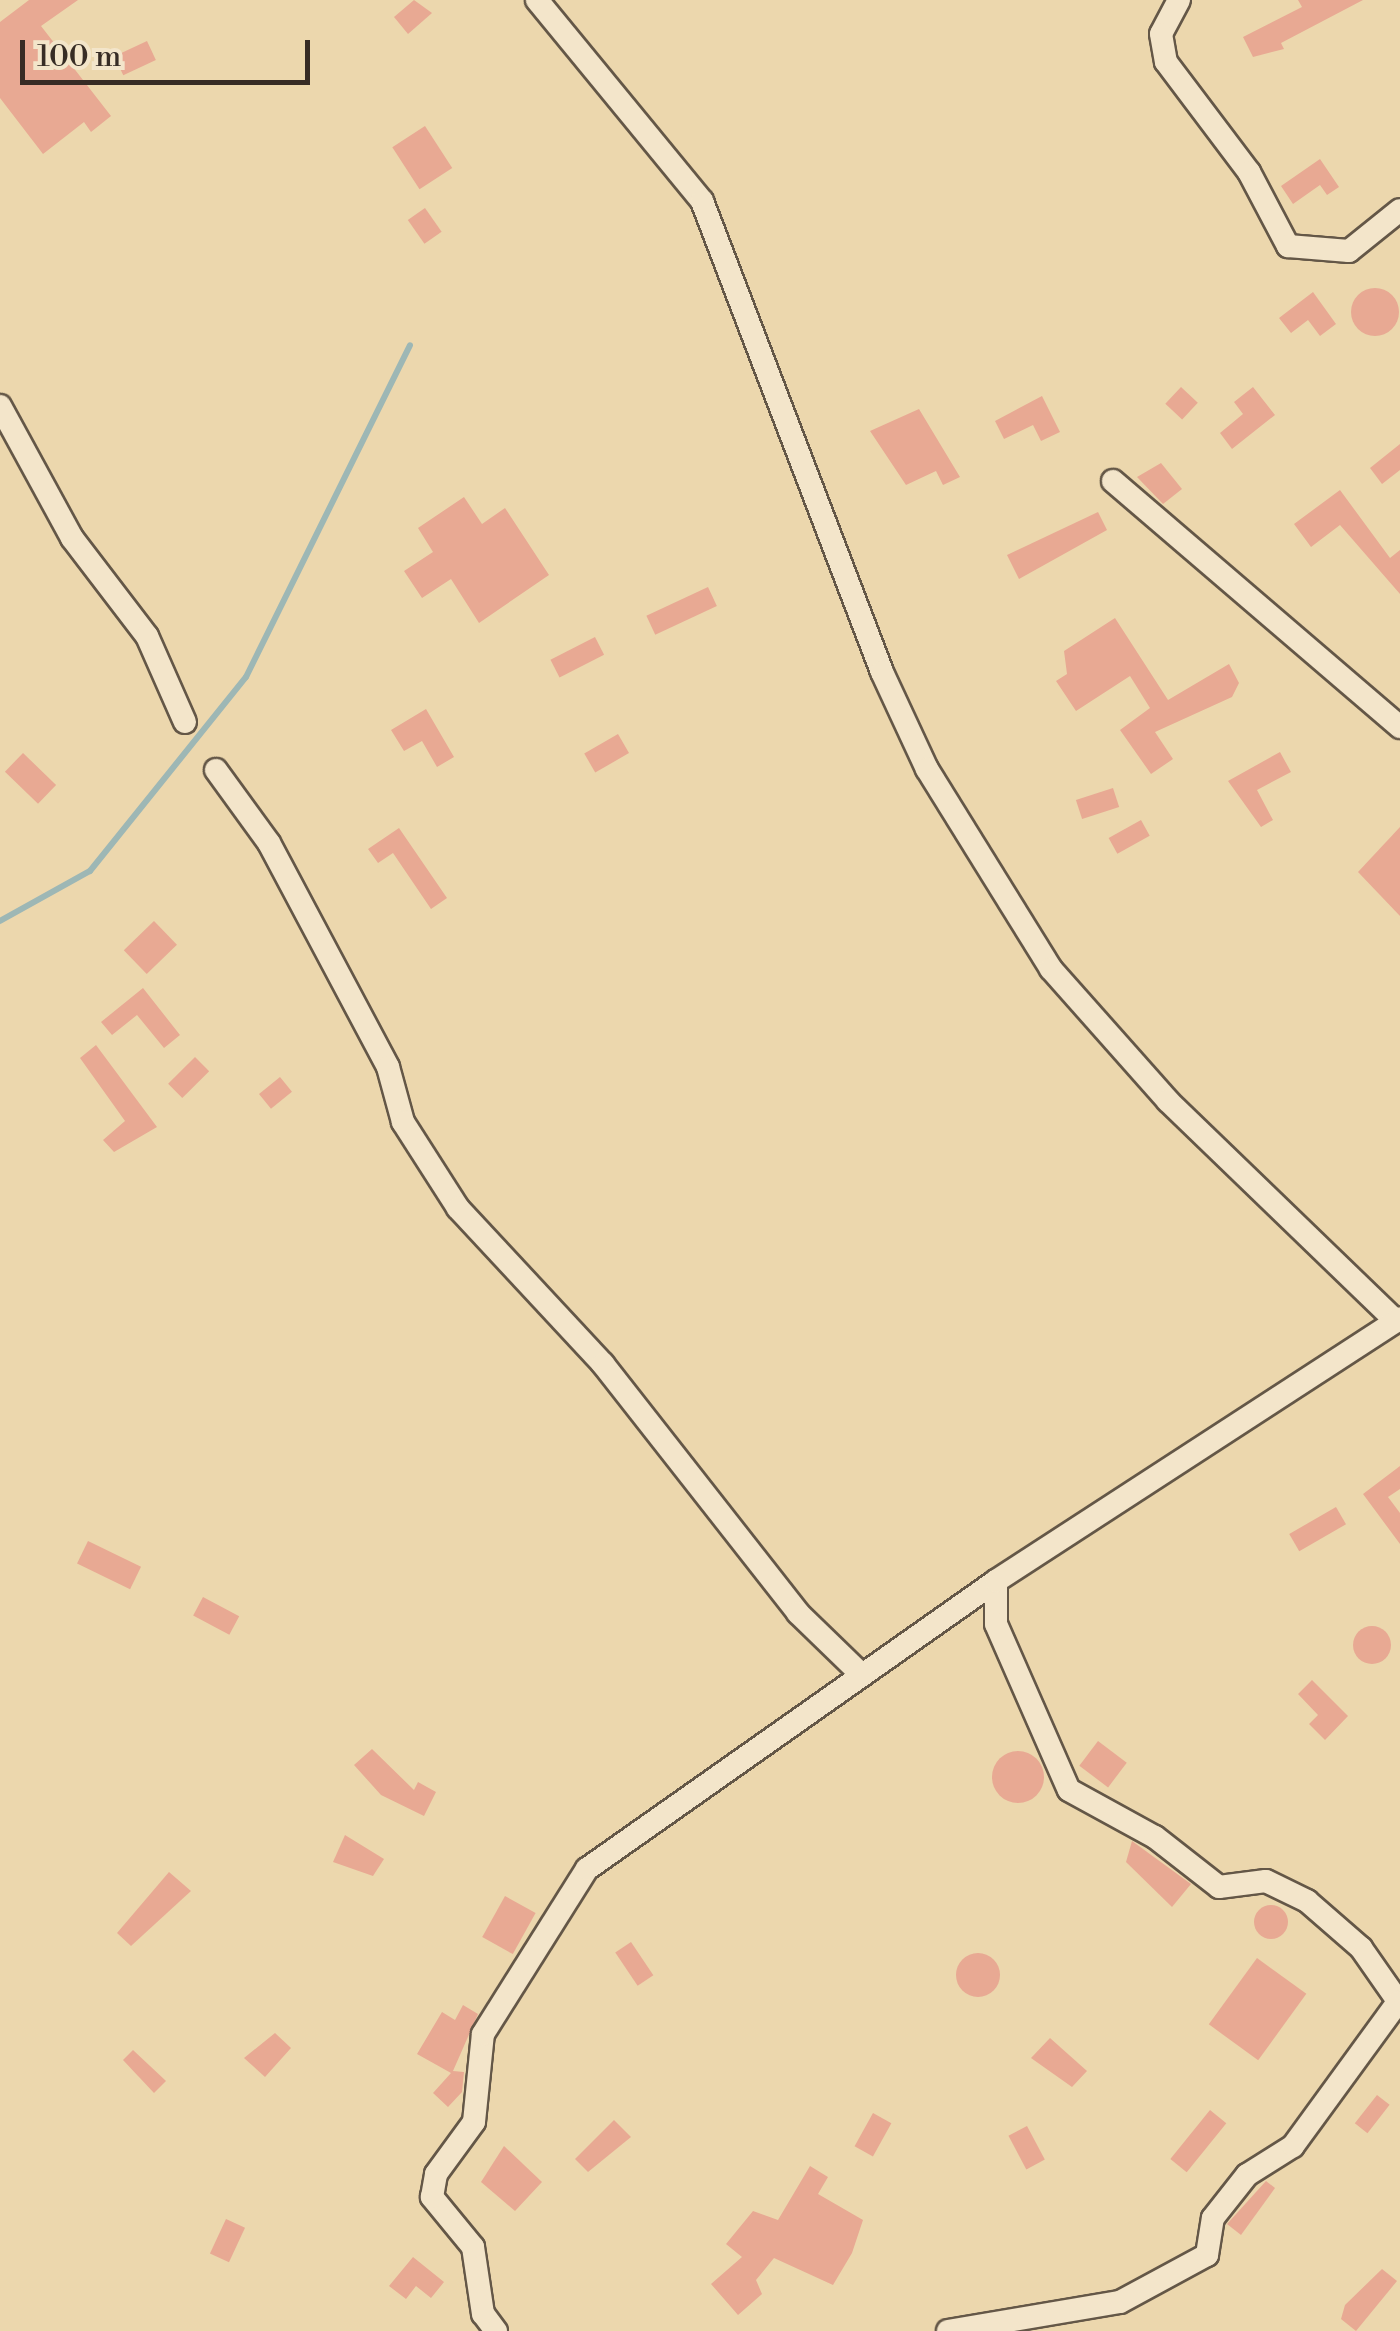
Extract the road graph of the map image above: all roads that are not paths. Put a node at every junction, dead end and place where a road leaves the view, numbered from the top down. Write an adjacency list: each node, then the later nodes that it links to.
1 (537, 0): 9 (street)
2 (1180, 0): 3 (street)
3 (1400, 210)
4 (0, 406): 6 (street)
5 (1113, 481): 7 (street)
6 (185, 722)
7 (1400, 728)
8 (216, 770): 11 (street)
9 (1398, 1320): 10 (street)
10 (996, 1581): 11 (street); 12 (street)
11 (862, 1674): 13 (street)
12 (1399, 2003): 14 (street)
13 (496, 2331)
14 (948, 2331)

